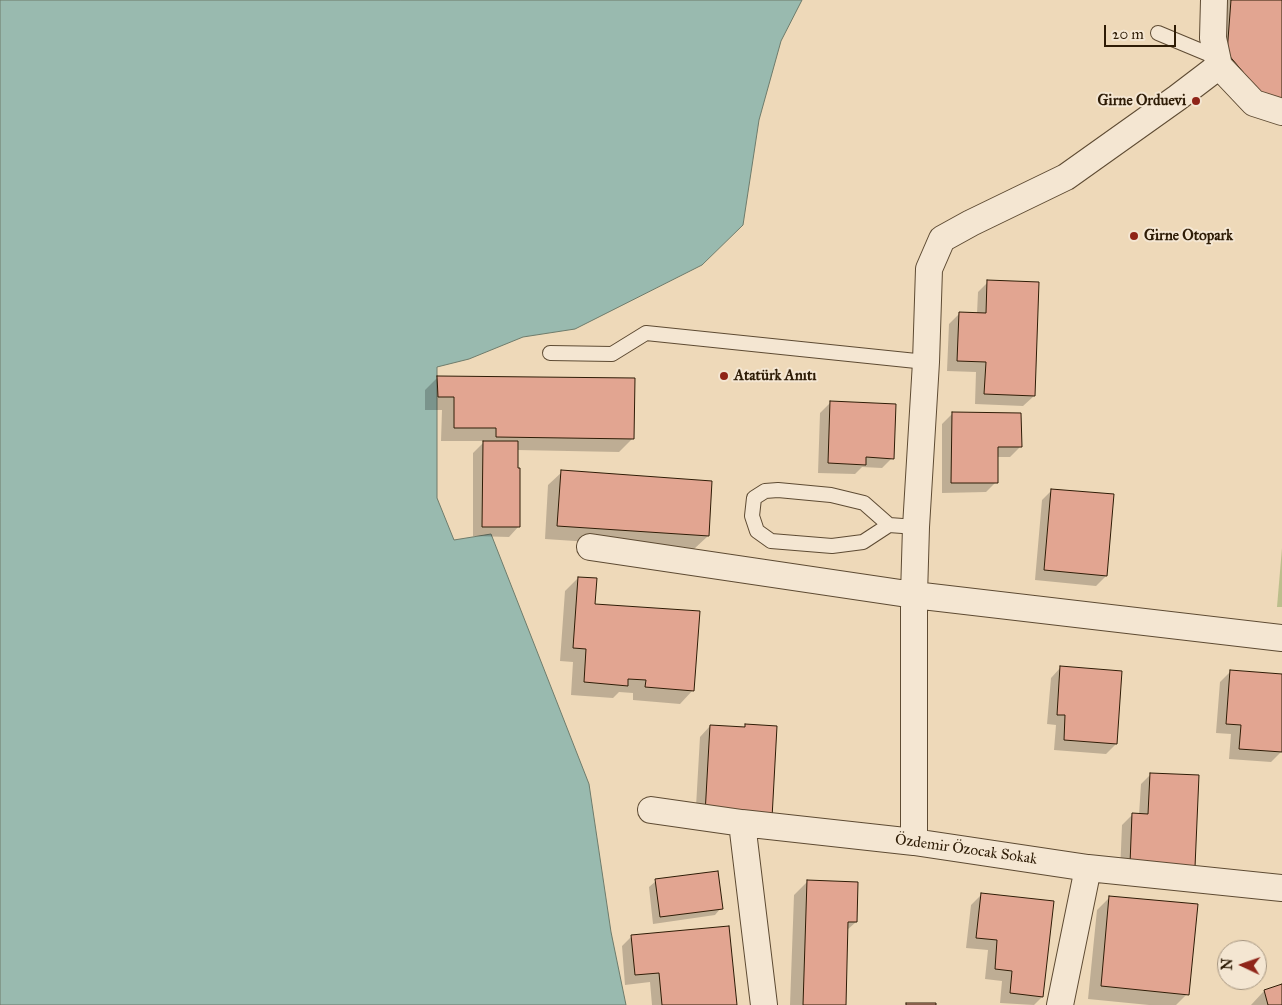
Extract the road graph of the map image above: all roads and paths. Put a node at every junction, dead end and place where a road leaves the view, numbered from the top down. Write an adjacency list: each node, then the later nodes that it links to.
1 (1214, 0): 3 (street)
2 (1158, 33): 3 (lane)
3 (1218, 62): 4 (street); 6 (street)
4 (1282, 112)
5 (550, 352): 6 (lane)
6 (926, 362): 8 (street)
7 (889, 526): 7 (lane); 8 (lane)
8 (916, 527): 10 (street)
9 (590, 547): 10 (street)
10 (914, 595): 11 (street); 14 (street)
11 (1282, 638)
12 (651, 810): 13 (street, Özdemir Özocak Sokak)
13 (742, 823): 14 (street, Özdemir Özocak Sokak); 17 (street)
14 (914, 842): 15 (street, Özdemir Özocak Sokak)
15 (1088, 868): 16 (street, Özdemir Özocak Sokak); 18 (street)
16 (1282, 888)
17 (764, 1005)
18 (1060, 1005)

